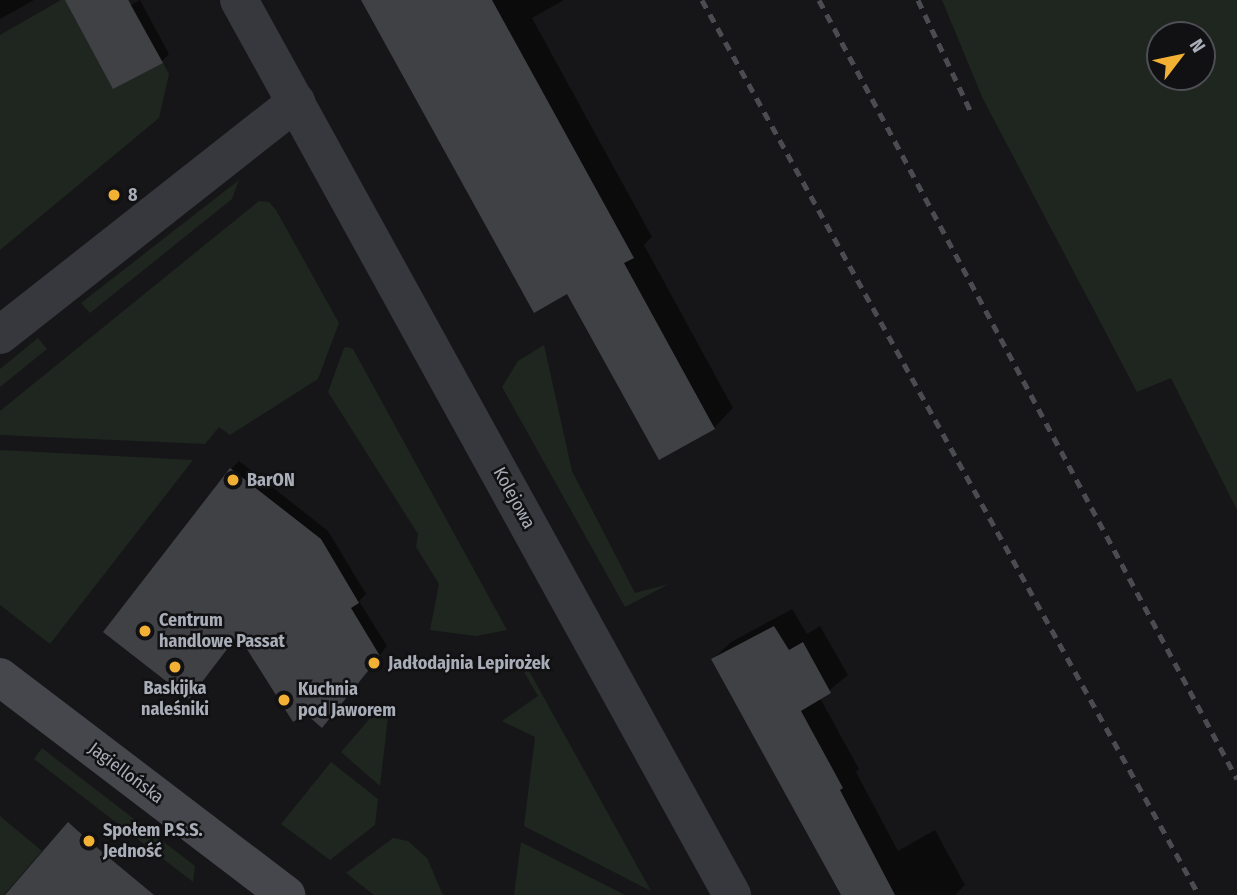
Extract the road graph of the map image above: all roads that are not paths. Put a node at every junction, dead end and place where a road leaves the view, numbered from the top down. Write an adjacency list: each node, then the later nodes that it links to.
1 (239, 0): 2 (street, Kolejowa)
2 (296, 102): 3 (street); 6 (street, Kolejowa)
3 (0, 335)
4 (0, 677): 5 (street, Jagiellońska)
5 (286, 895)
6 (732, 895)

